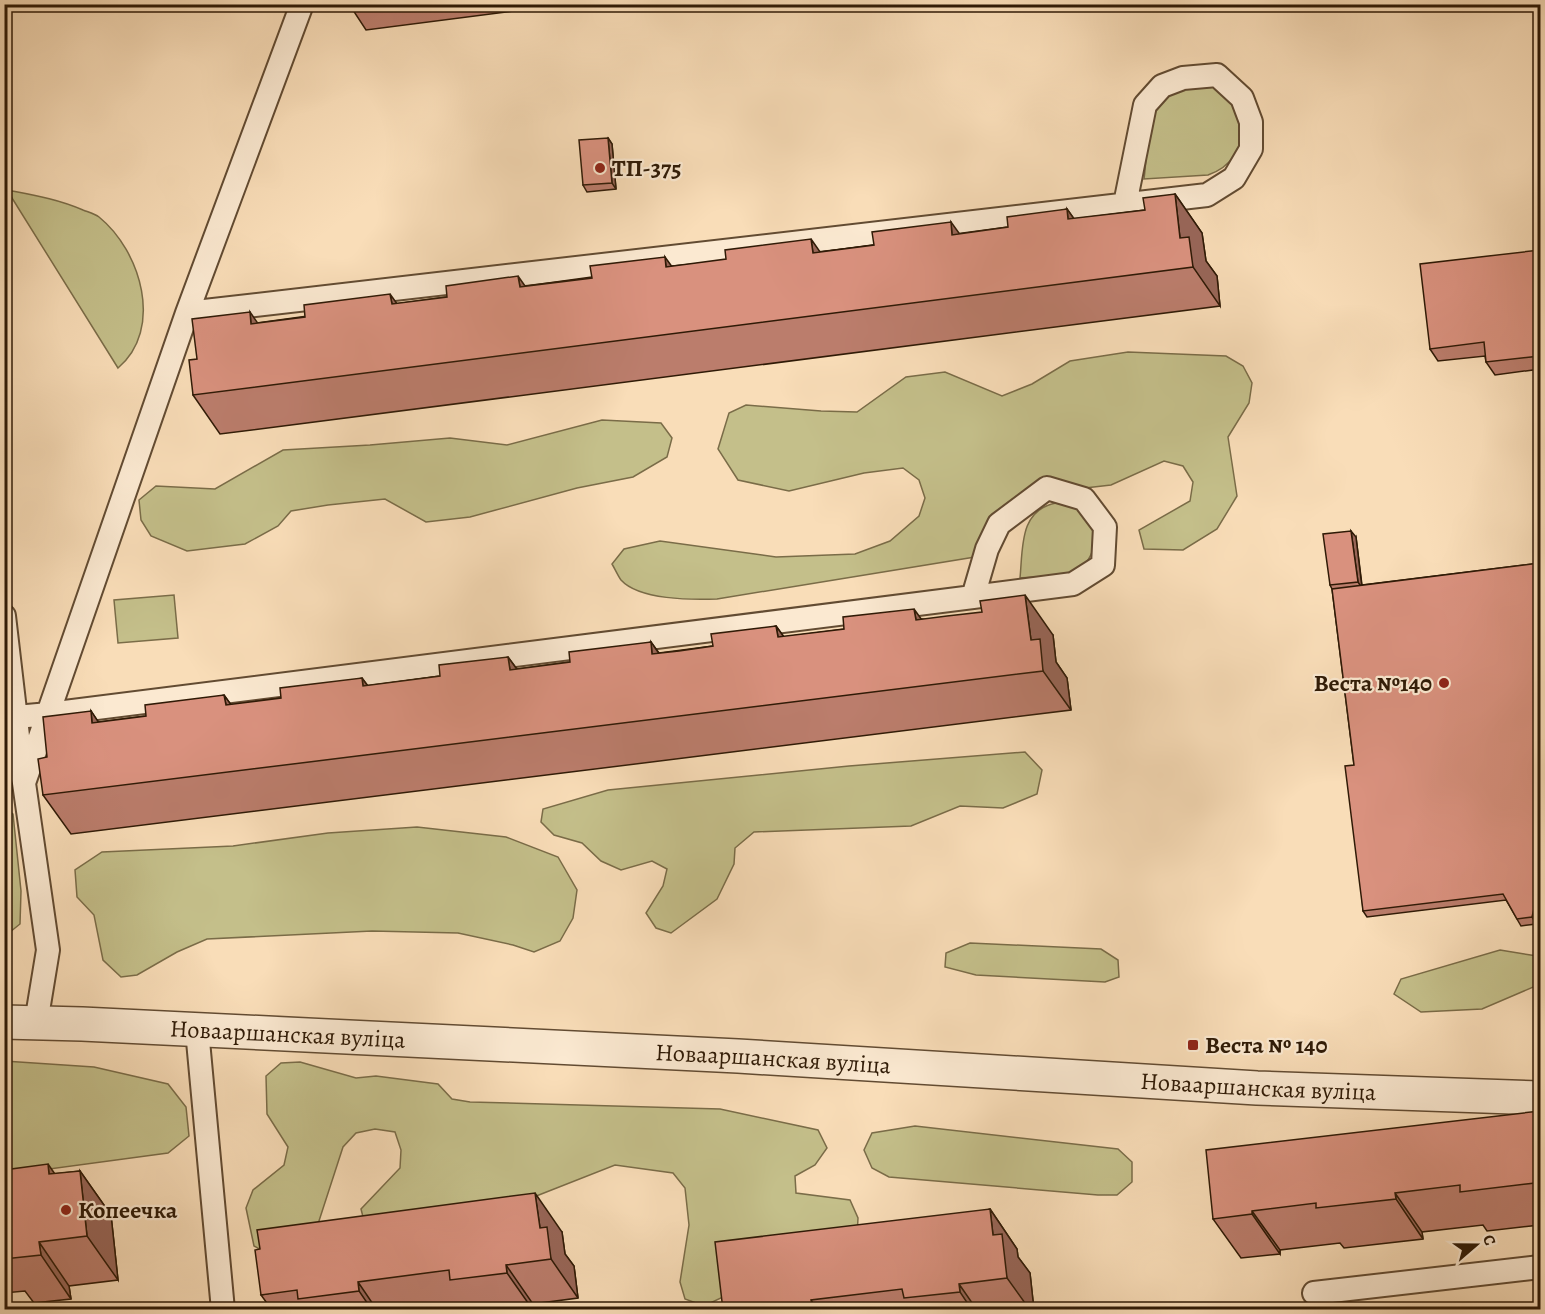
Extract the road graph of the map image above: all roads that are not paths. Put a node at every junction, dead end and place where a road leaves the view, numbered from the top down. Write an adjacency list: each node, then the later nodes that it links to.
1 (302, 4): 3 (lane)
2 (1125, 204): 2 (lane); 3 (lane)
3 (187, 313): 6 (lane)
4 (973, 597): 4 (lane); 6 (lane)
5 (4, 616): 7 (lane)
6 (48, 714): 7 (lane); 8 (lane)
7 (16, 717): 8 (lane)
8 (24, 783): 9 (lane)
9 (20, 1023): 10 (street, Новааршанская вуліца)
10 (197, 1030): 11 (street, Новааршанская вуліца); 14 (lane)
11 (1540, 1098)
12 (1540, 1267): 13 (lane)
13 (1314, 1293)
14 (223, 1310)

